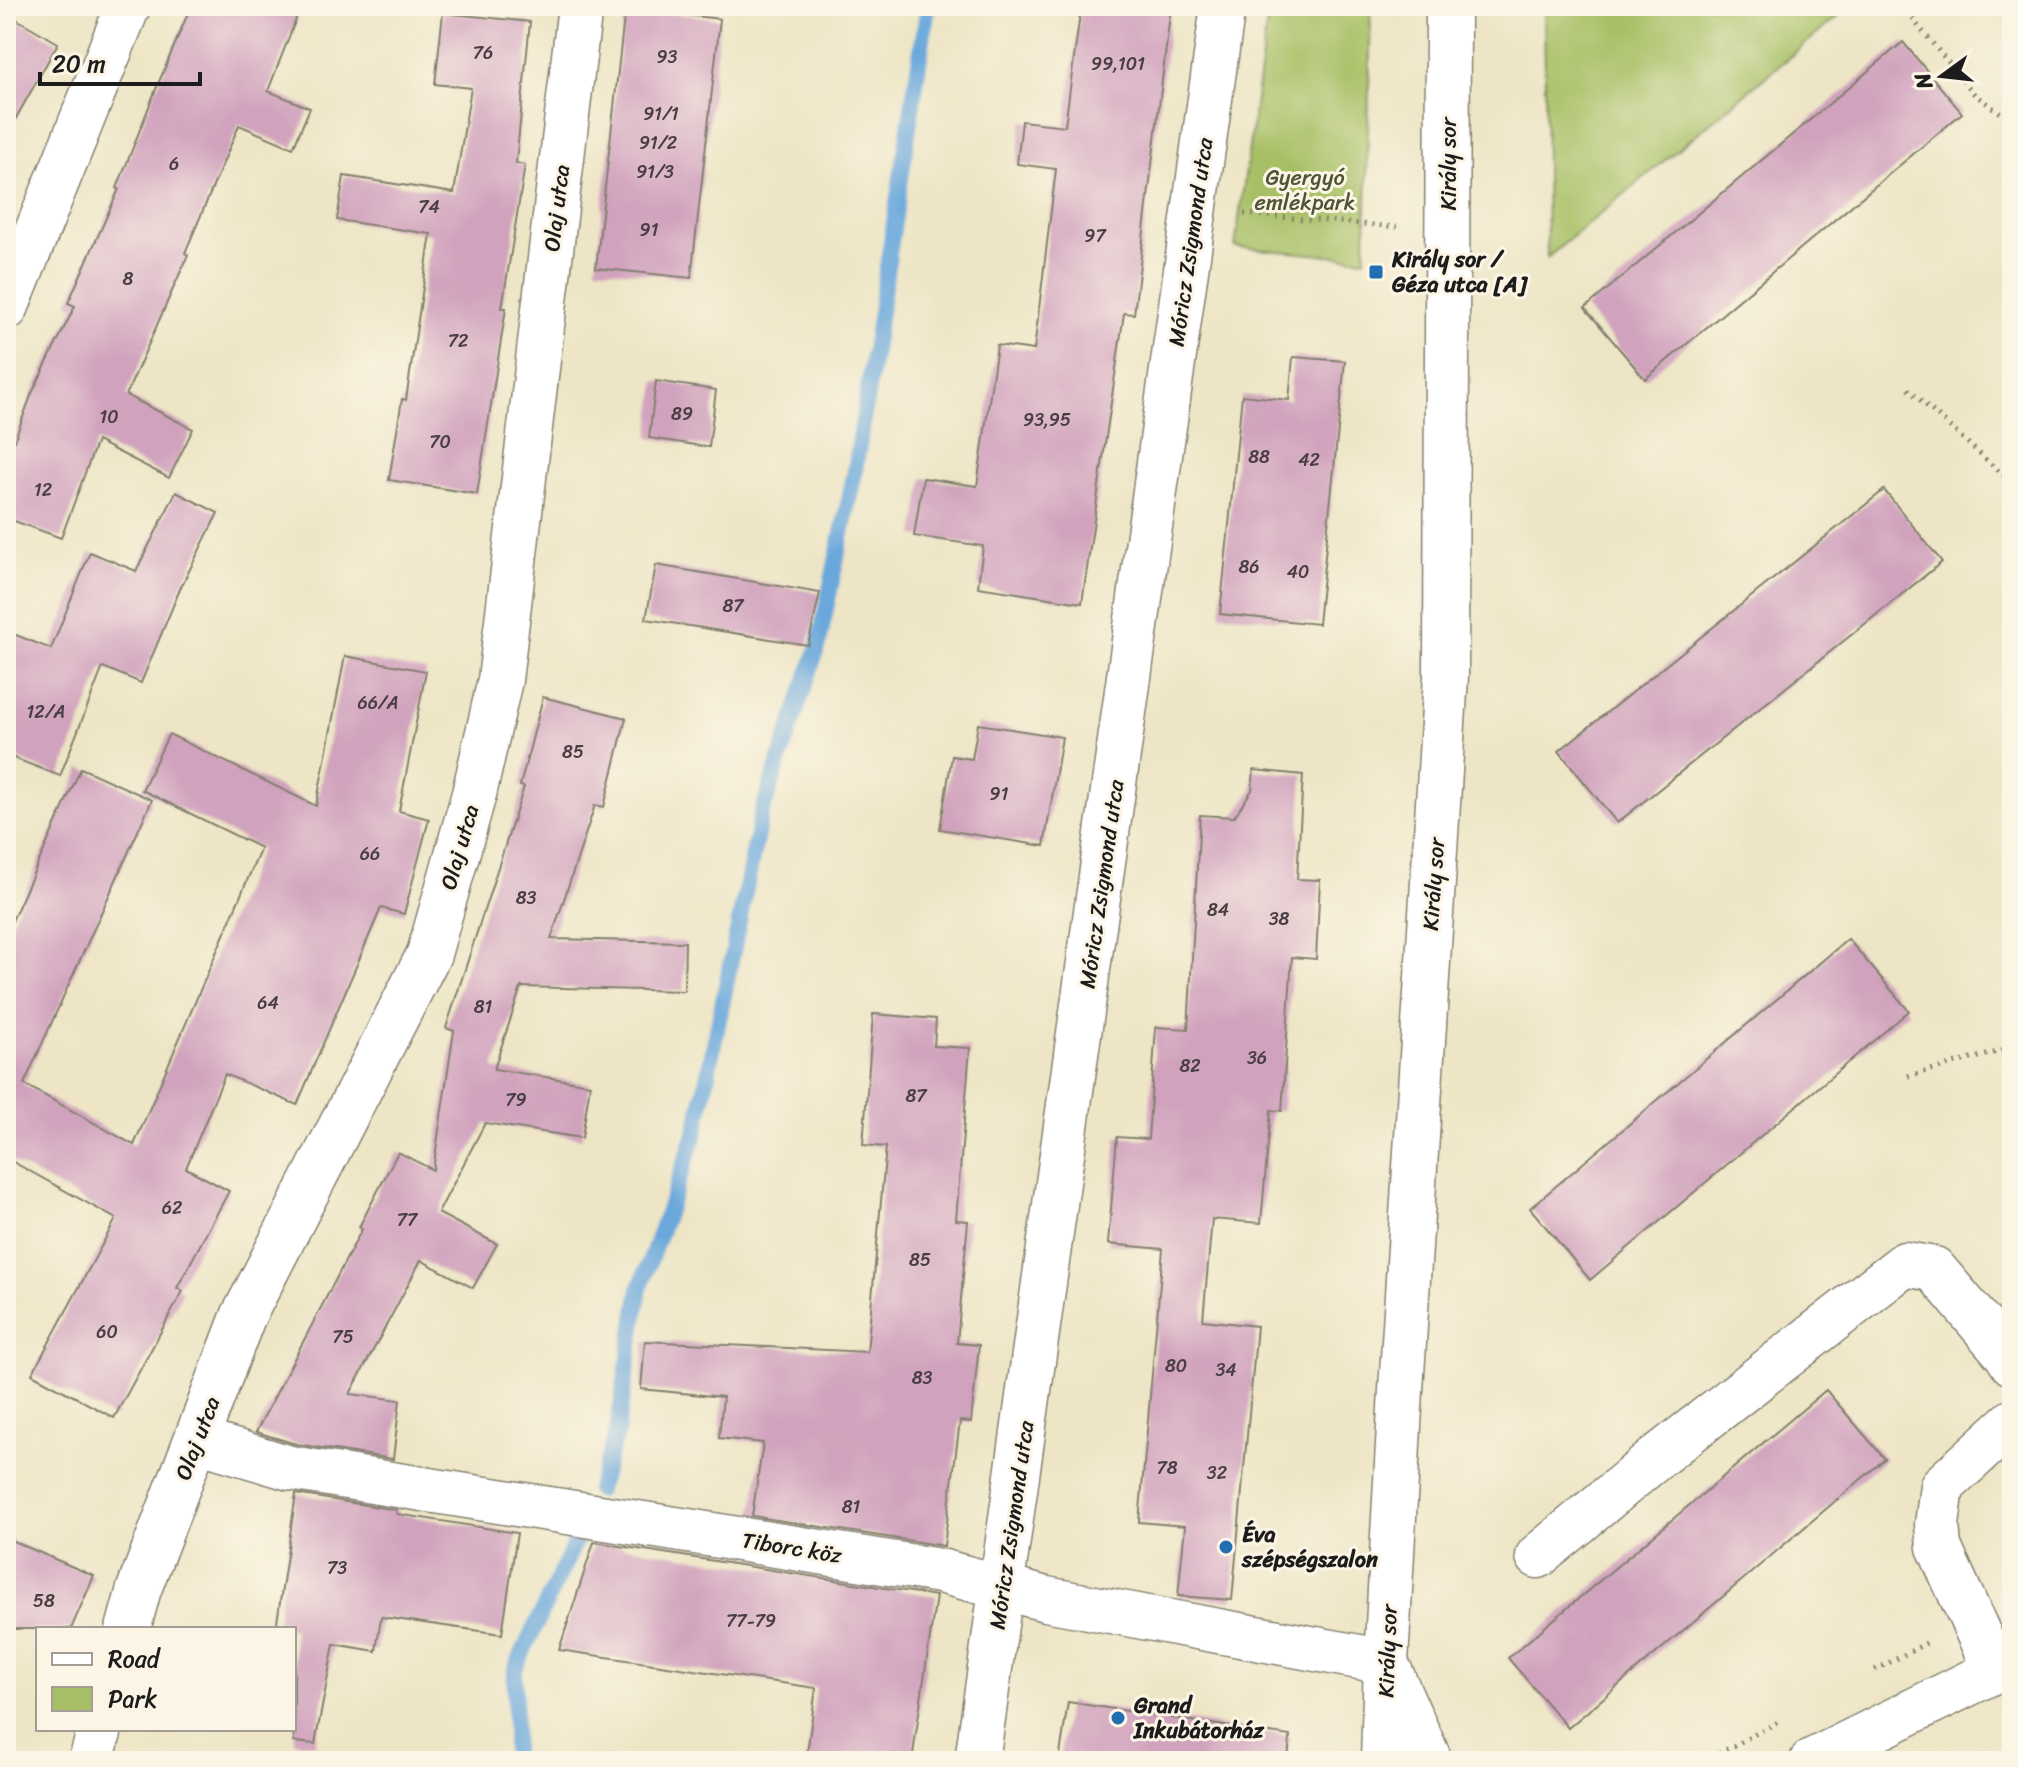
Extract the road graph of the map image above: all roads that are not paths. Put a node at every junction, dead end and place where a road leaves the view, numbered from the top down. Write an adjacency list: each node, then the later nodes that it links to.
1 (128, 6): 5 (street)
2 (580, 6): 8 (street, Olaj utca)
3 (1223, 6): 10 (street, Móricz Zsigmond utca)
4 (1448, 6): 12 (street, Király sor)
5 (6, 308)
6 (2012, 1363): 9 (street)
7 (2012, 1422): 13 (street)
8 (197, 1440): 10 (street, Tiborc köz); 11 (street, Olaj utca)
9 (1538, 1556)
10 (1002, 1588): 12 (street, Tiborc köz); 16 (street, Móricz Zsigmond utca)
11 (129, 1627)
12 (1386, 1662): 17 (street, Király sor); 18 (street)
13 (2004, 1666): 19 (street)
14 (99, 1731): 15 (street)
15 (91, 1761)
16 (977, 1761)
17 (1383, 1761)
18 (1430, 1761)
19 (1812, 1761)

